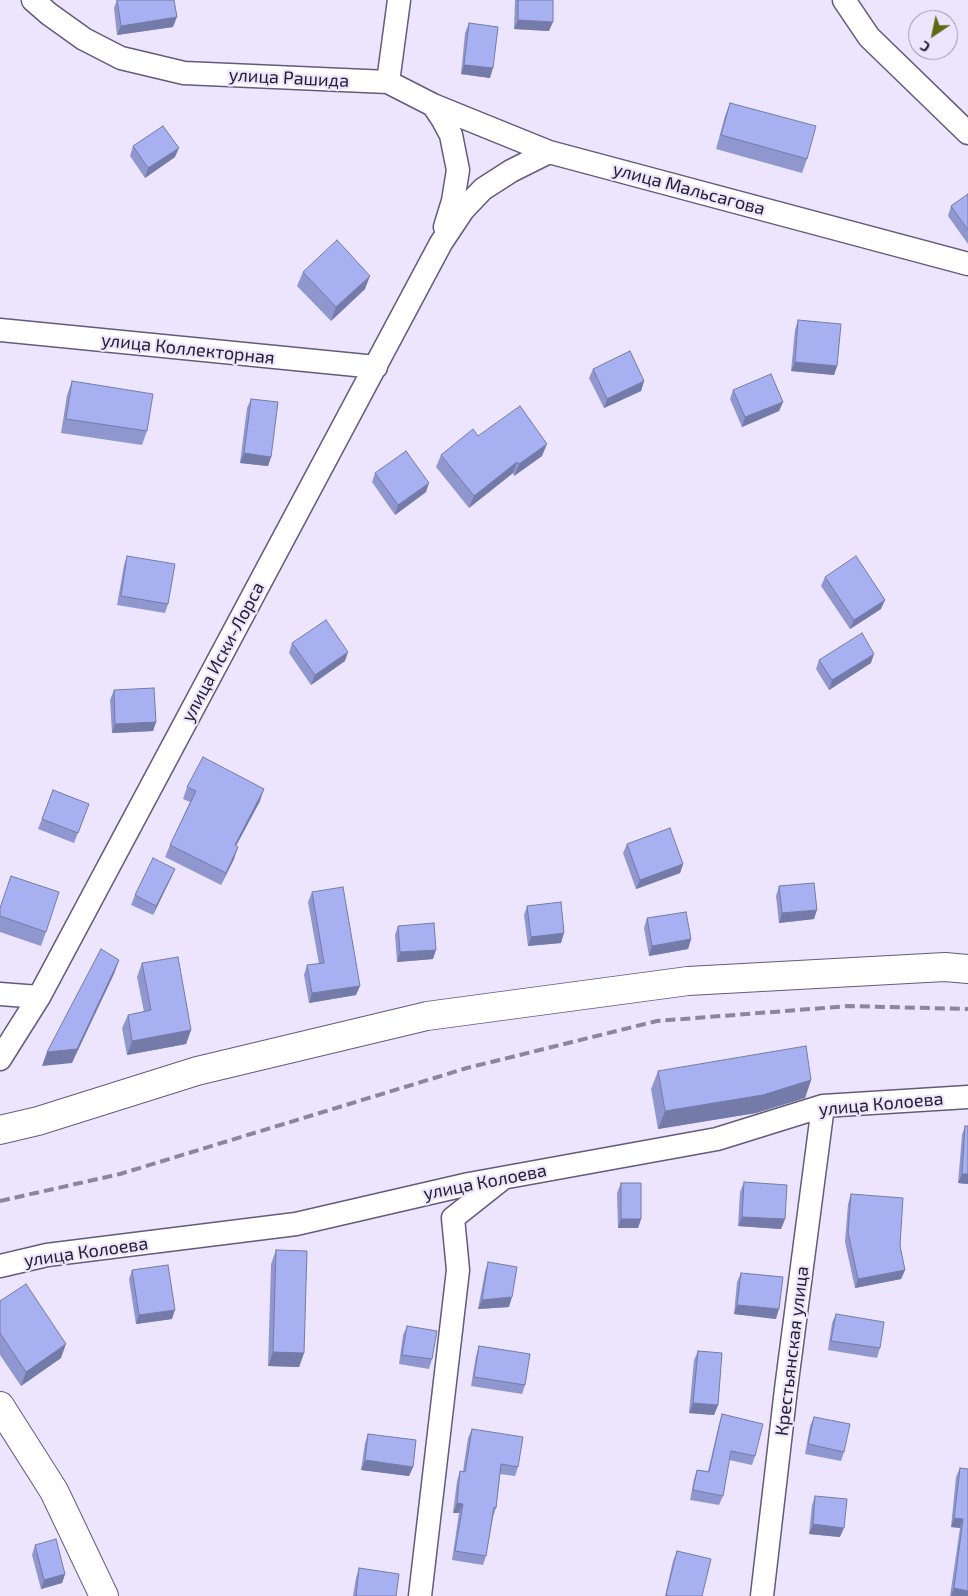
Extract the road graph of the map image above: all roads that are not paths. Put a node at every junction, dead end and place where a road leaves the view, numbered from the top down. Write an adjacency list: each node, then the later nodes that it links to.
1 (33, 0): 4 (street, улица Рашида)
2 (399, 0): 4 (street)
3 (844, 0): 6 (street)
4 (388, 82): 5 (street, улица Рашида)
5 (433, 105): 7 (street, улица Рашида); 8 (street)
6 (968, 134)
7 (549, 152): 8 (street); 9 (street, улица Мальсагова)
8 (441, 243): 11 (street, улица Иски-Лорса)
9 (968, 264)
10 (0, 330): 11 (street, улица Коллекторная)
11 (376, 367): 14 (street, улица Иски-Лорса)
12 (968, 969): 18 (street)
13 (0, 994): 14 (street)
14 (38, 997): 15 (street, улица Иски-Лорса)
15 (0, 1059)
16 (968, 1097): 17 (street, улица Колоева)
17 (823, 1106): 19 (street, улица Колоева); 24 (street, Крестьянская улица)
18 (1, 1129)
19 (503, 1178): 20 (street, улица Колоева); 23 (street)
20 (0, 1266)
21 (0, 1406): 22 (street)
22 (104, 1596)
23 (420, 1596)
24 (762, 1596)

